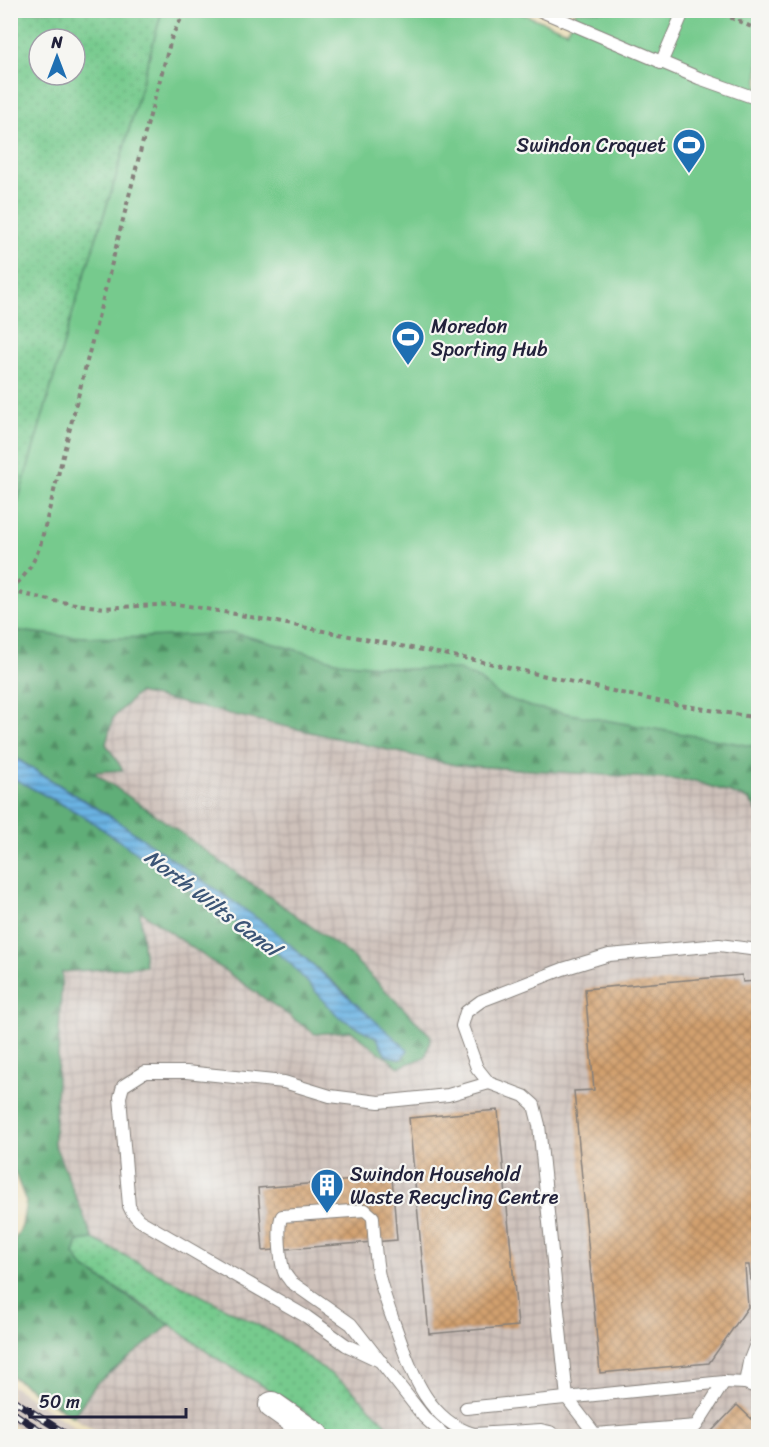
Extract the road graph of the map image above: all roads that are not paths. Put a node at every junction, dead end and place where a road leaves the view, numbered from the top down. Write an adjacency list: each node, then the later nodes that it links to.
1 (539, 10): 3 (lane)
2 (684, 10): 3 (lane)
3 (661, 63): 4 (lane)
4 (759, 99)
5 (759, 950): 6 (lane)
6 (489, 1083): 8 (lane); 12 (lane)
7 (759, 1339): 10 (lane)
8 (382, 1362): 17 (lane); 18 (lane)
9 (724, 1382): 10 (lane); 12 (lane); 15 (lane)
10 (745, 1383): 11 (lane)
11 (759, 1388)
12 (567, 1398): 14 (lane); 15 (lane)
13 (272, 1405): 16 (street)
14 (466, 1408)
15 (609, 1435)
16 (316, 1437)
17 (445, 1437)
18 (556, 1437)

